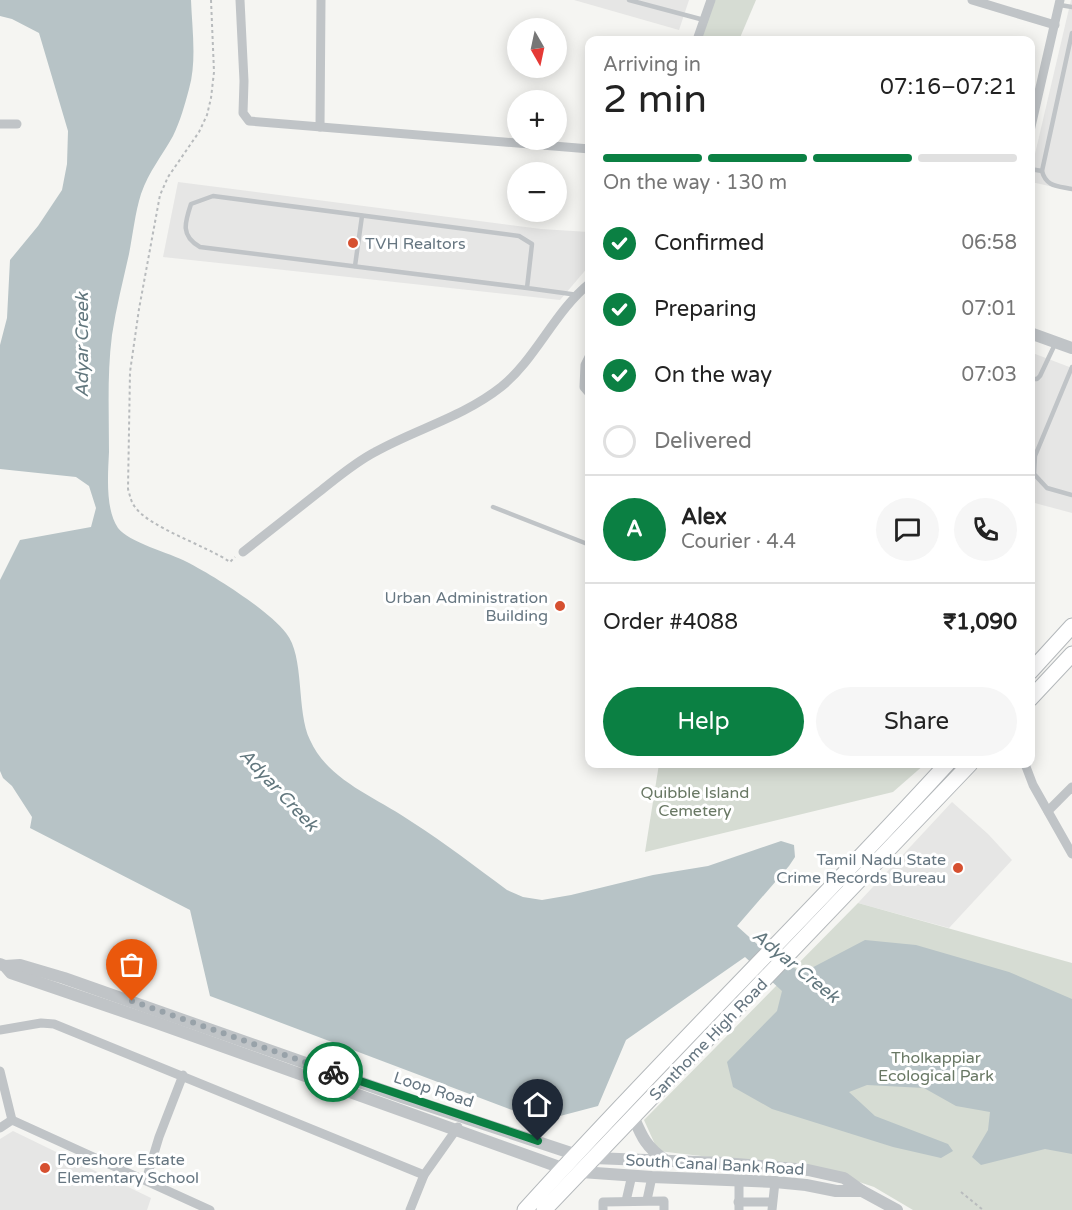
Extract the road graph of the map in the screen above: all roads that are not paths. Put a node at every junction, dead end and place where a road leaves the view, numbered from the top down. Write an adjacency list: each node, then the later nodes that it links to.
1 (240, 0): 15 (street)
2 (321, 0): 15 (street)
3 (629, 0): 8 (lane)
4 (711, 0): 8 (street)
5 (972, 0): 9 (street)
6 (1060, 2): 7 (lane); 9 (street)
7 (1072, 7)
8 (704, 20): 11 (street)
9 (1055, 25): 12 (street)
10 (1072, 33): 18 (lane)
11 (698, 36)
12 (1035, 110)
13 (0, 124): 14 (street)
14 (17, 124)
15 (320, 127): 16 (street)
16 (585, 149)
17 (1035, 170): 18 (lane)
18 (1042, 171): 19 (lane)
19 (1072, 189)
20 (362, 216): 21 (lane); 21 (lane); 22 (lane)
21 (355, 266): 22 (lane)
22 (527, 288): 24 (lane)
23 (585, 288): 24 (street)
24 (578, 295): 36 (street)
25 (1035, 334): 26 (street)
26 (1066, 343): 29 (lane)
27 (585, 366): 30 (street)
28 (1072, 367): 31 (lane)
29 (1035, 379)
30 (585, 388)
31 (1035, 456)
32 (1035, 475): 33 (lane)
33 (1072, 495)
34 (493, 507): 35 (lane)
35 (585, 543)
36 (243, 552)
37 (1072, 626): 39 (main road)
38 (1072, 654): 40 (main road)
39 (1035, 667)
40 (1035, 694)
41 (944, 768): 48 (main road, Santhome High Road)
42 (966, 768): 48 (main road, Santhome High Road)
43 (1027, 768): 45 (street)
44 (1072, 787): 45 (street)
45 (1048, 811): 46 (street)
46 (1070, 843): 47 (street)
47 (1072, 854)
48 (847, 882): 54 (main road, Santhome High Road); 58 (main road, Santhome High Road)
49 (2, 965): 53 (street, Loop Road); 57 (street, Loop Road)
50 (0, 1030): 52 (street)
51 (0, 1071): 55 (street)
52 (183, 1075): 63 (street); 67 (street)
53 (463, 1116): 57 (street); 58 (street, Loop Road)
54 (633, 1116): 59 (main road, Santhome High Road); 60 (street)
55 (12, 1119): 56 (street); 67 (street)
56 (0, 1128)
57 (457, 1130): 61 (street, Loop Road); 63 (street)
58 (574, 1154): 59 (street, Loop Road); 61 (main road, Santhome High Road)
59 (593, 1158): 60 (street, Loop Road); 62 (main road, Santhome High Road)
60 (666, 1160): 69 (street, Loop Road)
61 (562, 1168): 62 (street, South Canal Bank Road); 77 (main road, Santhome High Road)
62 (581, 1172): 64 (street, South Canal Bank Road); 78 (main road, Santhome High Road)
63 (424, 1175): 76 (street)
64 (632, 1175): 65 (street, South Canal Bank Road); 71 (street)
65 (652, 1177): 66 (street, South Canal Bank Road); 70 (street)
66 (739, 1179): 68 (street, South Canal Bank Road); 72 (street)
67 (147, 1180): 75 (street)
68 (775, 1182): 69 (street, South Canal Bank Road); 73 (street)
69 (862, 1191): 74 (street, South Canal Bank Road)
70 (647, 1200): 71 (street); 80 (street)
71 (626, 1201): 79 (street)
72 (739, 1206): 73 (street)
73 (772, 1206)
74 (890, 1208)
75 (210, 1210)
76 (410, 1210)
77 (525, 1210)
78 (544, 1210)
79 (603, 1210)
80 (664, 1210)

